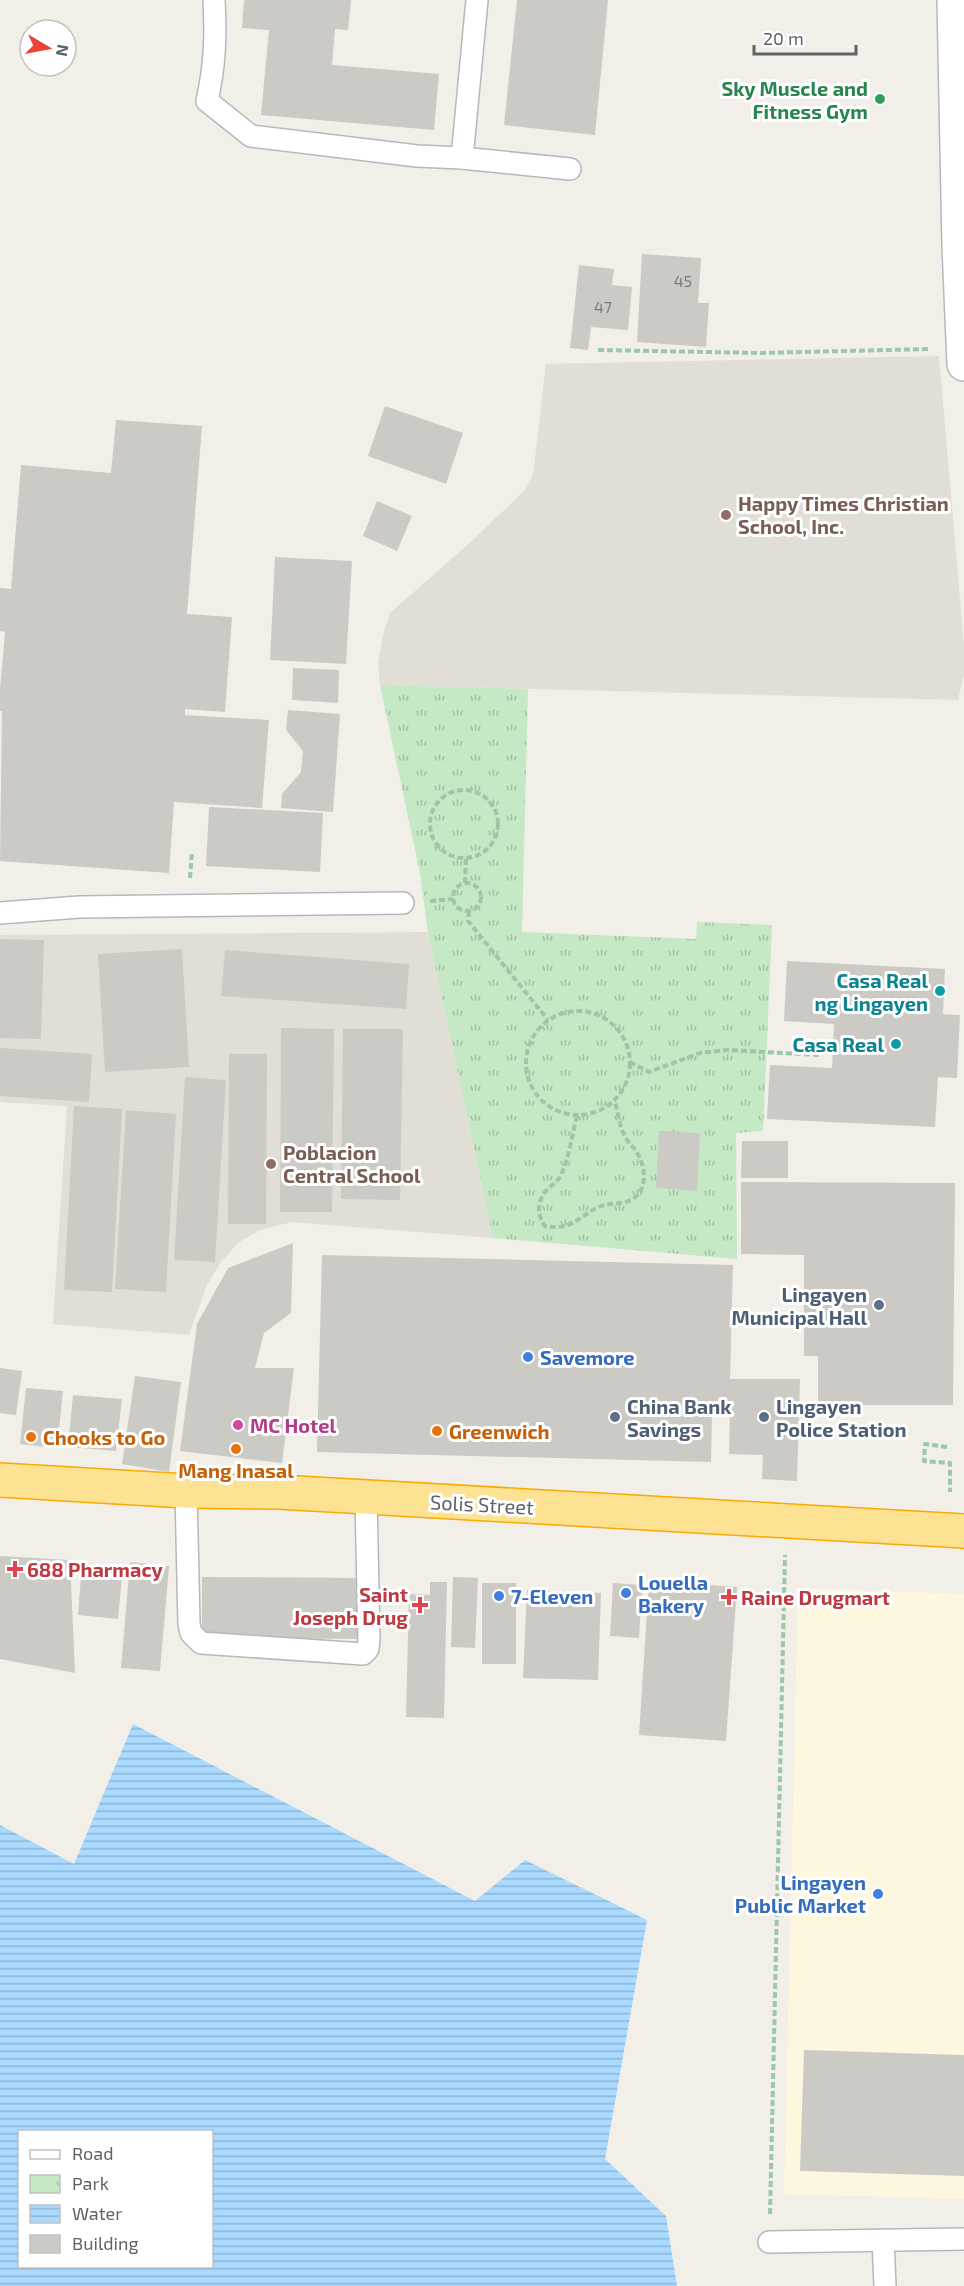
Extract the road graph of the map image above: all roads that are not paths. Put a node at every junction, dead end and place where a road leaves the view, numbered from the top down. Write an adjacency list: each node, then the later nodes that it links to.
1 (214, 0): 4 (lane)
2 (477, 0): 4 (lane)
3 (954, 0): 6 (street)
4 (462, 158): 5 (lane)
5 (570, 169)
6 (963, 356)
7 (403, 903): 8 (lane)
8 (0, 913)
9 (0, 1480): 10 (highway, Solis Street)
10 (186, 1491): 11 (highway, Solis Street); 11 (lane)
11 (366, 1498): 12 (highway, Solis Street)
12 (964, 1531)
13 (964, 2239): 14 (lane)
14 (883, 2240): 15 (lane); 16 (lane)
15 (769, 2242)
16 (885, 2286)

